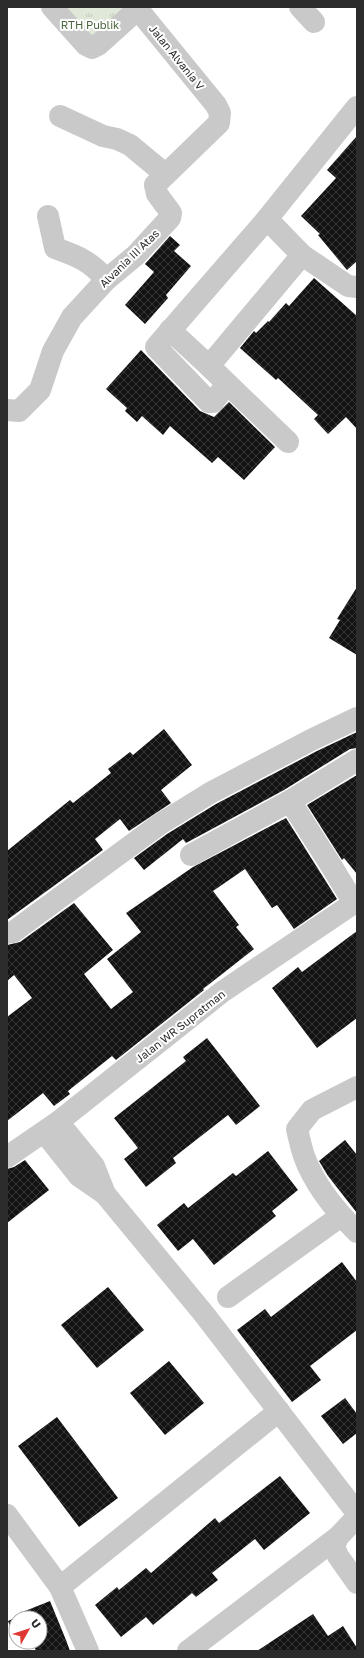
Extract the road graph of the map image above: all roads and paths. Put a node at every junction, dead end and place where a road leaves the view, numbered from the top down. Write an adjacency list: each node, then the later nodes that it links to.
1 (56, 8): 2 (street, Jalan Alvania V)
2 (137, 8): 3 (street, Jalan Alvania V)
3 (216, 105): 6 (street, Alvania III Atas)
4 (357, 107): 8 (street)
5 (60, 116): 6 (street)
6 (165, 174): 10 (street, Alvania III Atas)
7 (48, 216): 10 (street)
8 (267, 219): 9 (street); 12 (street)
9 (302, 254): 11 (street); 13 (street)
10 (106, 280): 15 (street, Alvania III Atas)
11 (357, 287)
12 (170, 330): 13 (street); 14 (street)
13 (209, 366): 14 (street)
14 (227, 384): 16 (street)
15 (7, 410)
16 (288, 442)
17 (357, 718): 22 (street)
18 (357, 760): 19 (street)
19 (290, 801): 20 (street); 21 (street)
20 (191, 855)
21 (355, 902): 24 (street, Jalan WR Supratman)
22 (7, 933)
23 (357, 1087): 26 (street)
24 (51, 1127): 25 (street, Jalan WR Supratman); 29 (street)
25 (7, 1157)
26 (341, 1216): 27 (street); 28 (street)
27 (357, 1232)
28 (228, 1297)
29 (279, 1411): 30 (street); 35 (street)
30 (357, 1513)
31 (7, 1516): 35 (street)
32 (357, 1517): 33 (street)
33 (338, 1537): 34 (street); 37 (street)
34 (357, 1583)
35 (60, 1588): 36 (street)
36 (88, 1651)
37 (188, 1651)

